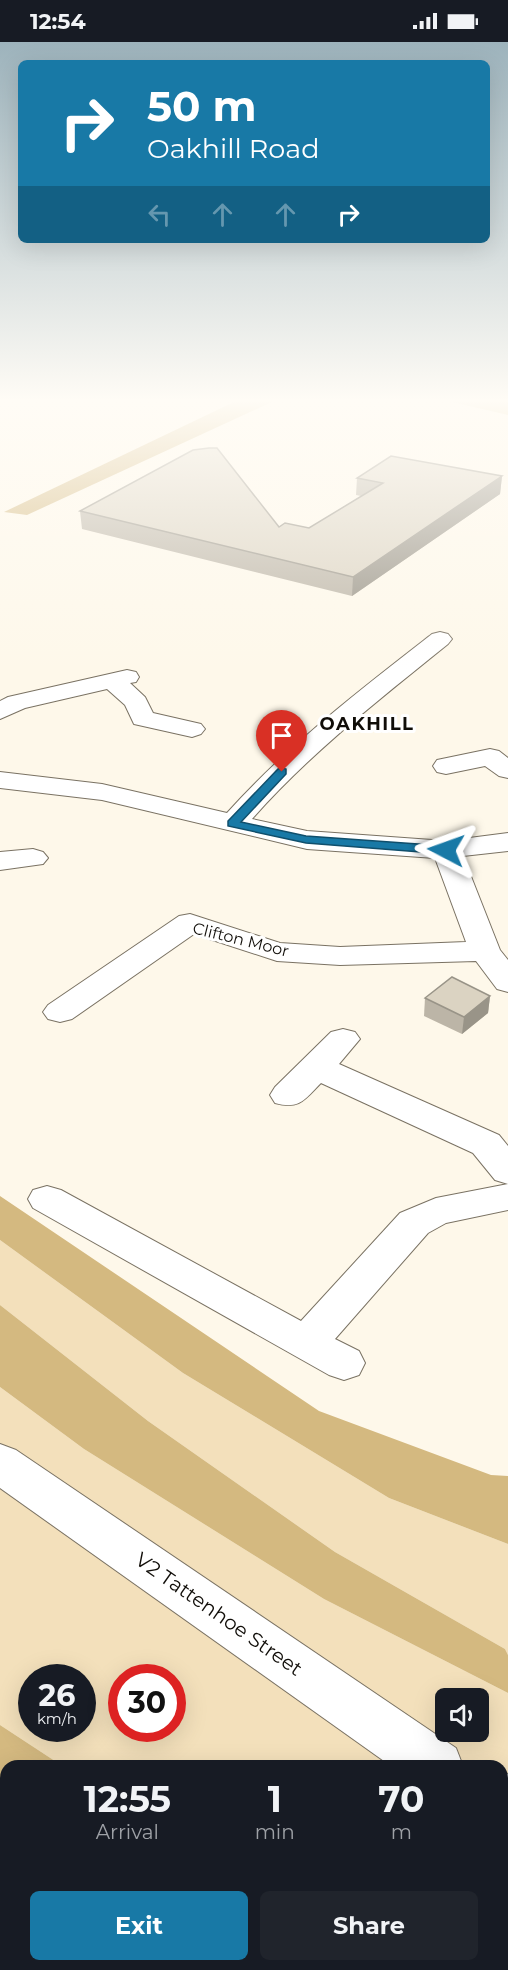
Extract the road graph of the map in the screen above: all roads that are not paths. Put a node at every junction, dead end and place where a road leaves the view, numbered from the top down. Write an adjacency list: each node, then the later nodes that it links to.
1 (440, 639): 7 (street)
2 (0, 711): 3 (street)
3 (192, 729)
4 (502, 759): 5 (street)
5 (446, 766)
6 (0, 780): 7 (street)
7 (232, 823): 9 (street)
8 (508, 842): 9 (street)
9 (446, 850): 12 (street)
10 (33, 858): 11 (street)
11 (0, 861)
12 (485, 951): 13 (street); 14 (street, Clifton Moor)
13 (508, 982)
14 (60, 1012)
15 (343, 1039): 16 (street)
16 (316, 1067): 17 (street); 18 (street)
17 (288, 1095)
18 (508, 1172)
19 (508, 1197): 21 (street)
20 (47, 1199): 21 (street)
21 (306, 1343): 22 (street)
22 (344, 1363)
23 (0, 1463): 24 (street, V2 Tattenhoe Street)
24 (428, 1760)

